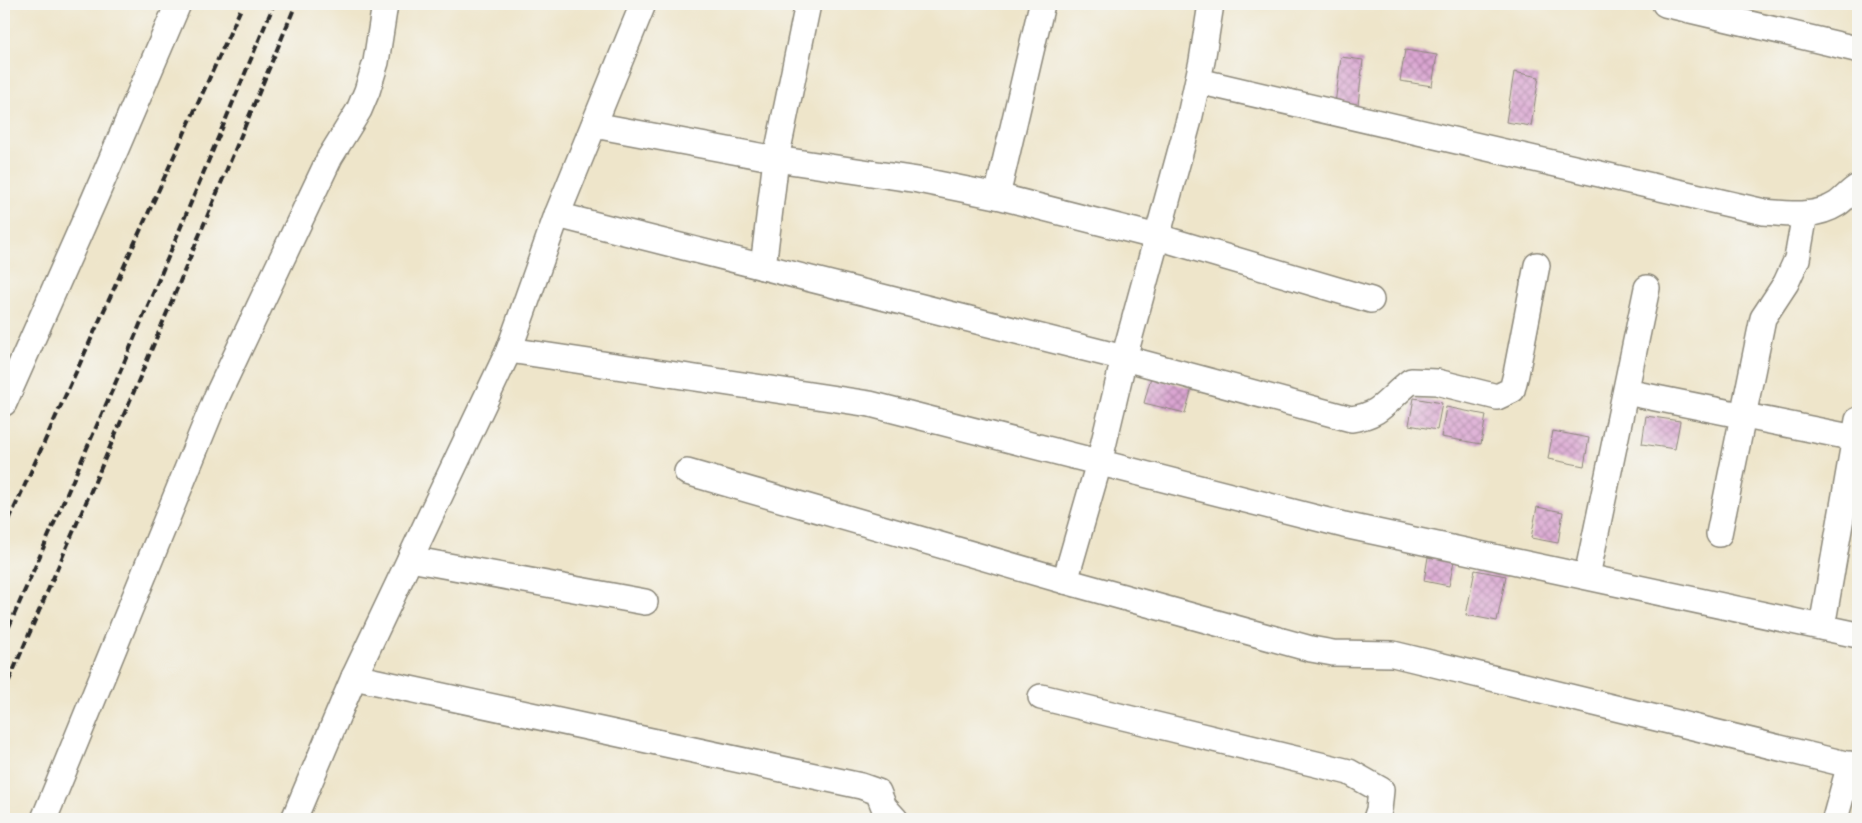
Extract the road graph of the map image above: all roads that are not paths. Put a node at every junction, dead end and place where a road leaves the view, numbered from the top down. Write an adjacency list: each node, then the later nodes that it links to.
1 (178, 4): 24 (street)
2 (385, 4): 39 (street)
3 (643, 4): 10 (street)
4 (808, 4): 11 (street)
5 (1042, 4): 13 (street)
6 (1211, 4): 9 (street)
7 (1665, 4): 8 (street)
8 (1856, 49)
9 (1198, 81): 14 (street); 16 (street)
10 (594, 125): 11 (street); 15 (street)
11 (776, 159): 13 (street); 18 (street)
12 (1858, 187): 14 (street)
13 (996, 196): 16 (street)
14 (1805, 214): 25 (street)
15 (557, 215): 18 (street); 21 (street)
16 (1158, 237): 20 (street); 22 (street)
17 (1537, 265): 22 (street)
18 (763, 267): 22 (street)
19 (1647, 288): 23 (street)
20 (1371, 300)
21 (509, 350): 27 (street); 30 (street)
22 (1124, 358): 27 (street)
23 (1626, 392): 25 (street); 31 (street)
24 (4, 403)
25 (1742, 416): 26 (street); 29 (street)
26 (1856, 429): 34 (street)
27 (1099, 463): 31 (street); 32 (street)
28 (687, 472): 32 (street)
29 (1719, 534)
30 (410, 559): 33 (street); 36 (street)
31 (1587, 576): 34 (street)
32 (1065, 581): 38 (street)
33 (645, 602)
34 (1822, 627): 35 (street)
35 (1858, 635)
36 (354, 677): 40 (street); 41 (street)
37 (1041, 697): 42 (street)
38 (1854, 765): 43 (street)
39 (44, 819)
40 (294, 819)
41 (895, 819)
42 (1376, 819)
43 (1835, 819)

